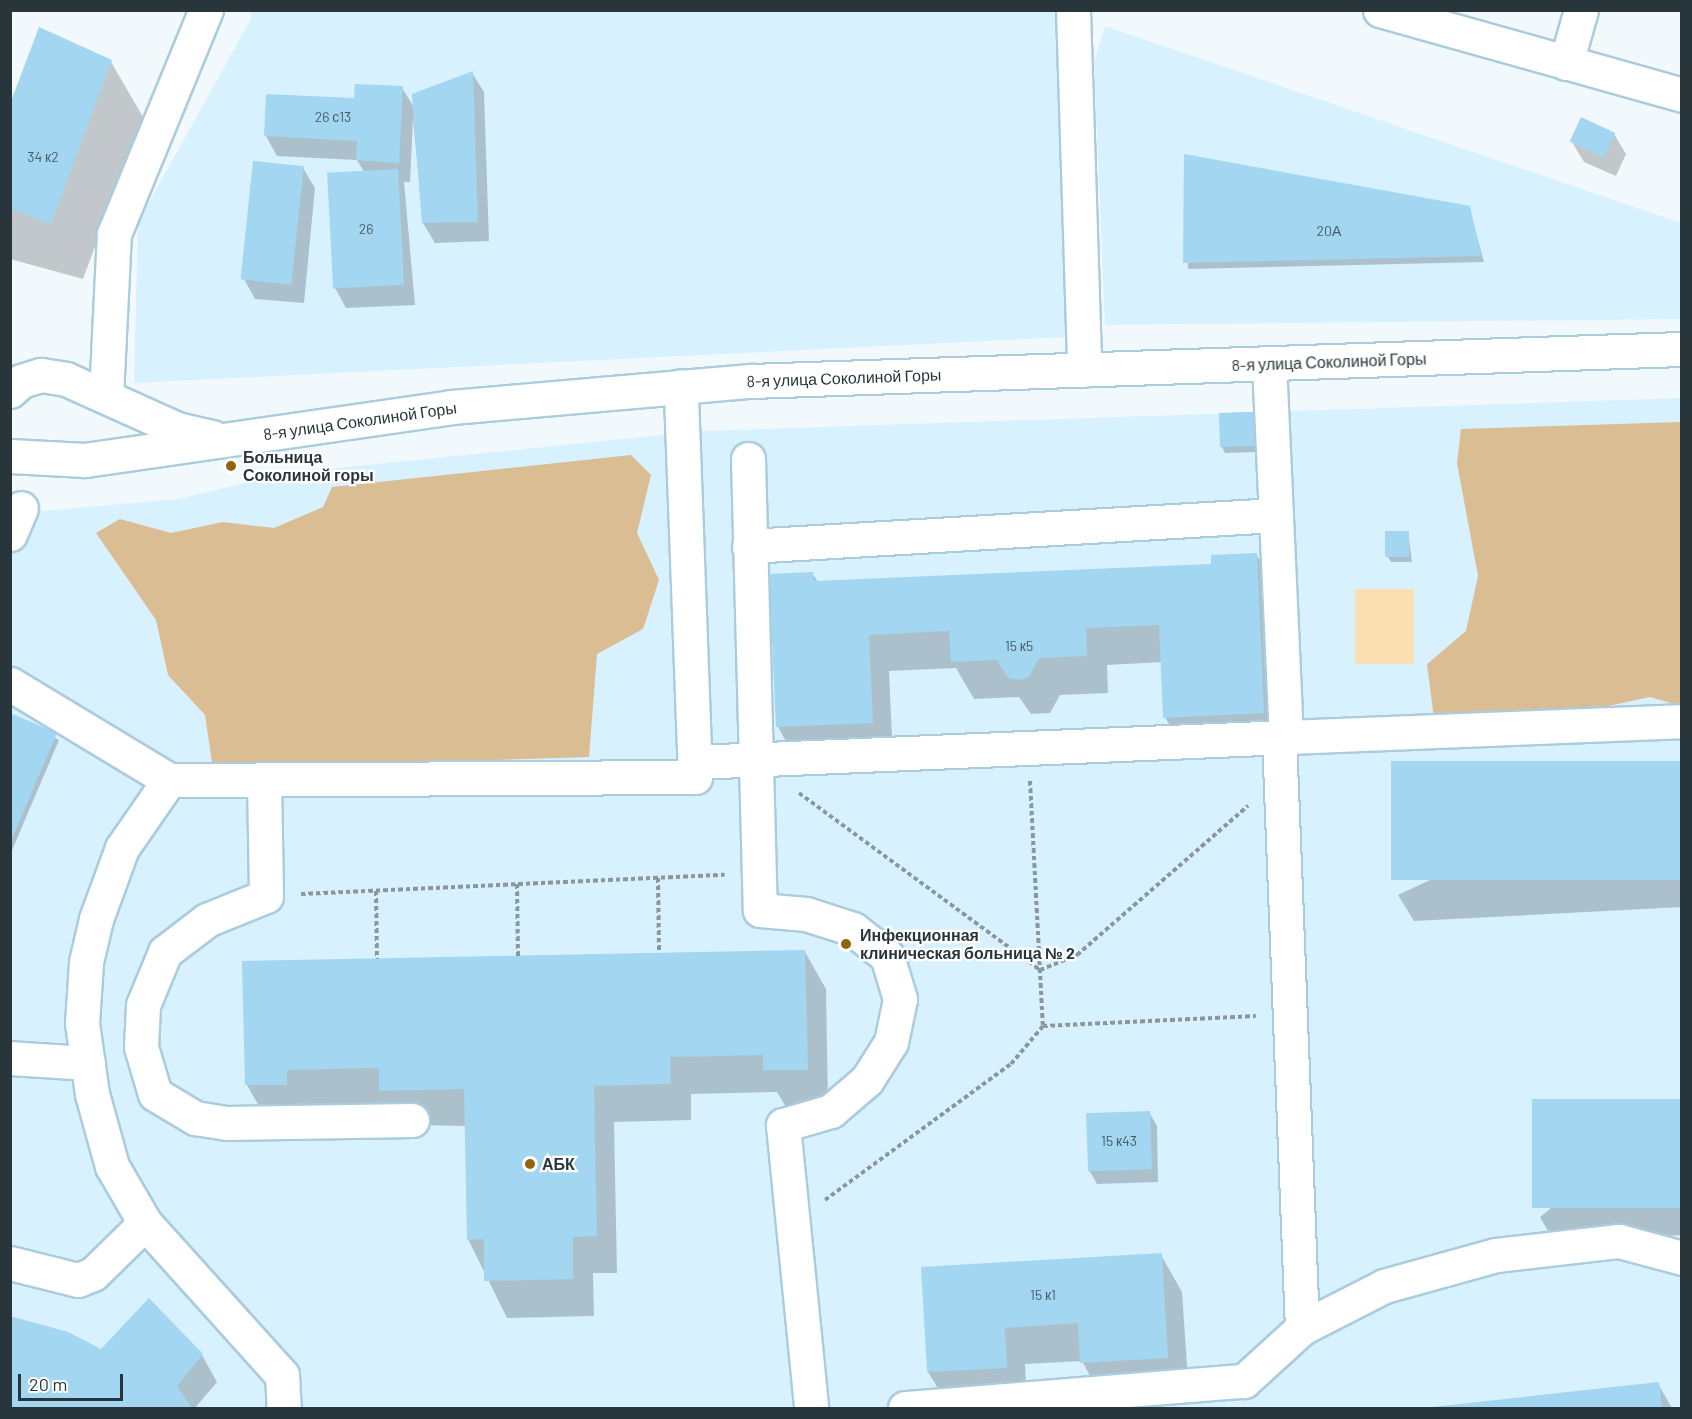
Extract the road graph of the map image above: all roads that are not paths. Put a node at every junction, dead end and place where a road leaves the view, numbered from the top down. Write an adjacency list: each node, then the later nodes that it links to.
1 (206, 10): 12 (street)
2 (1073, 10): 9 (street)
3 (1380, 10): 5 (street)
4 (1581, 10): 5 (street)
5 (1566, 63): 6 (street)
6 (1682, 95)
7 (1682, 349): 8 (street, 8-я улица Соколиной Горы)
8 (1269, 365): 9 (street, 8-я улица Соколиной Горы); 16 (street)
9 (1084, 370): 10 (street, 8-я улица Соколиной Горы)
10 (681, 386): 13 (street, 8-я улица Соколиной Горы); 22 (street)
11 (10, 391): 12 (street)
12 (106, 396): 13 (street)
13 (235, 439): 14 (street, 8-я улица Соколиной Горы)
14 (20, 454)
15 (748, 459): 17 (street)
16 (1276, 514): 17 (street); 20 (street)
17 (749, 546): 21 (street)
18 (10, 684): 24 (street)
19 (1682, 721): 20 (street)
20 (1282, 737): 21 (street); 31 (street)
21 (753, 759): 22 (street); 34 (street)
22 (695, 762): 23 (street)
23 (264, 779): 24 (street); 27 (street)
24 (169, 780): 26 (street)
25 (10, 1058): 26 (street)
26 (88, 1063): 28 (street)
27 (412, 1120)
28 (145, 1223): 30 (street); 33 (street)
29 (1682, 1258): 31 (street)
30 (10, 1263)
31 (1302, 1328): 32 (street)
32 (1048, 1403): 35 (street)
33 (284, 1408)
34 (811, 1408)
35 (905, 1408)

